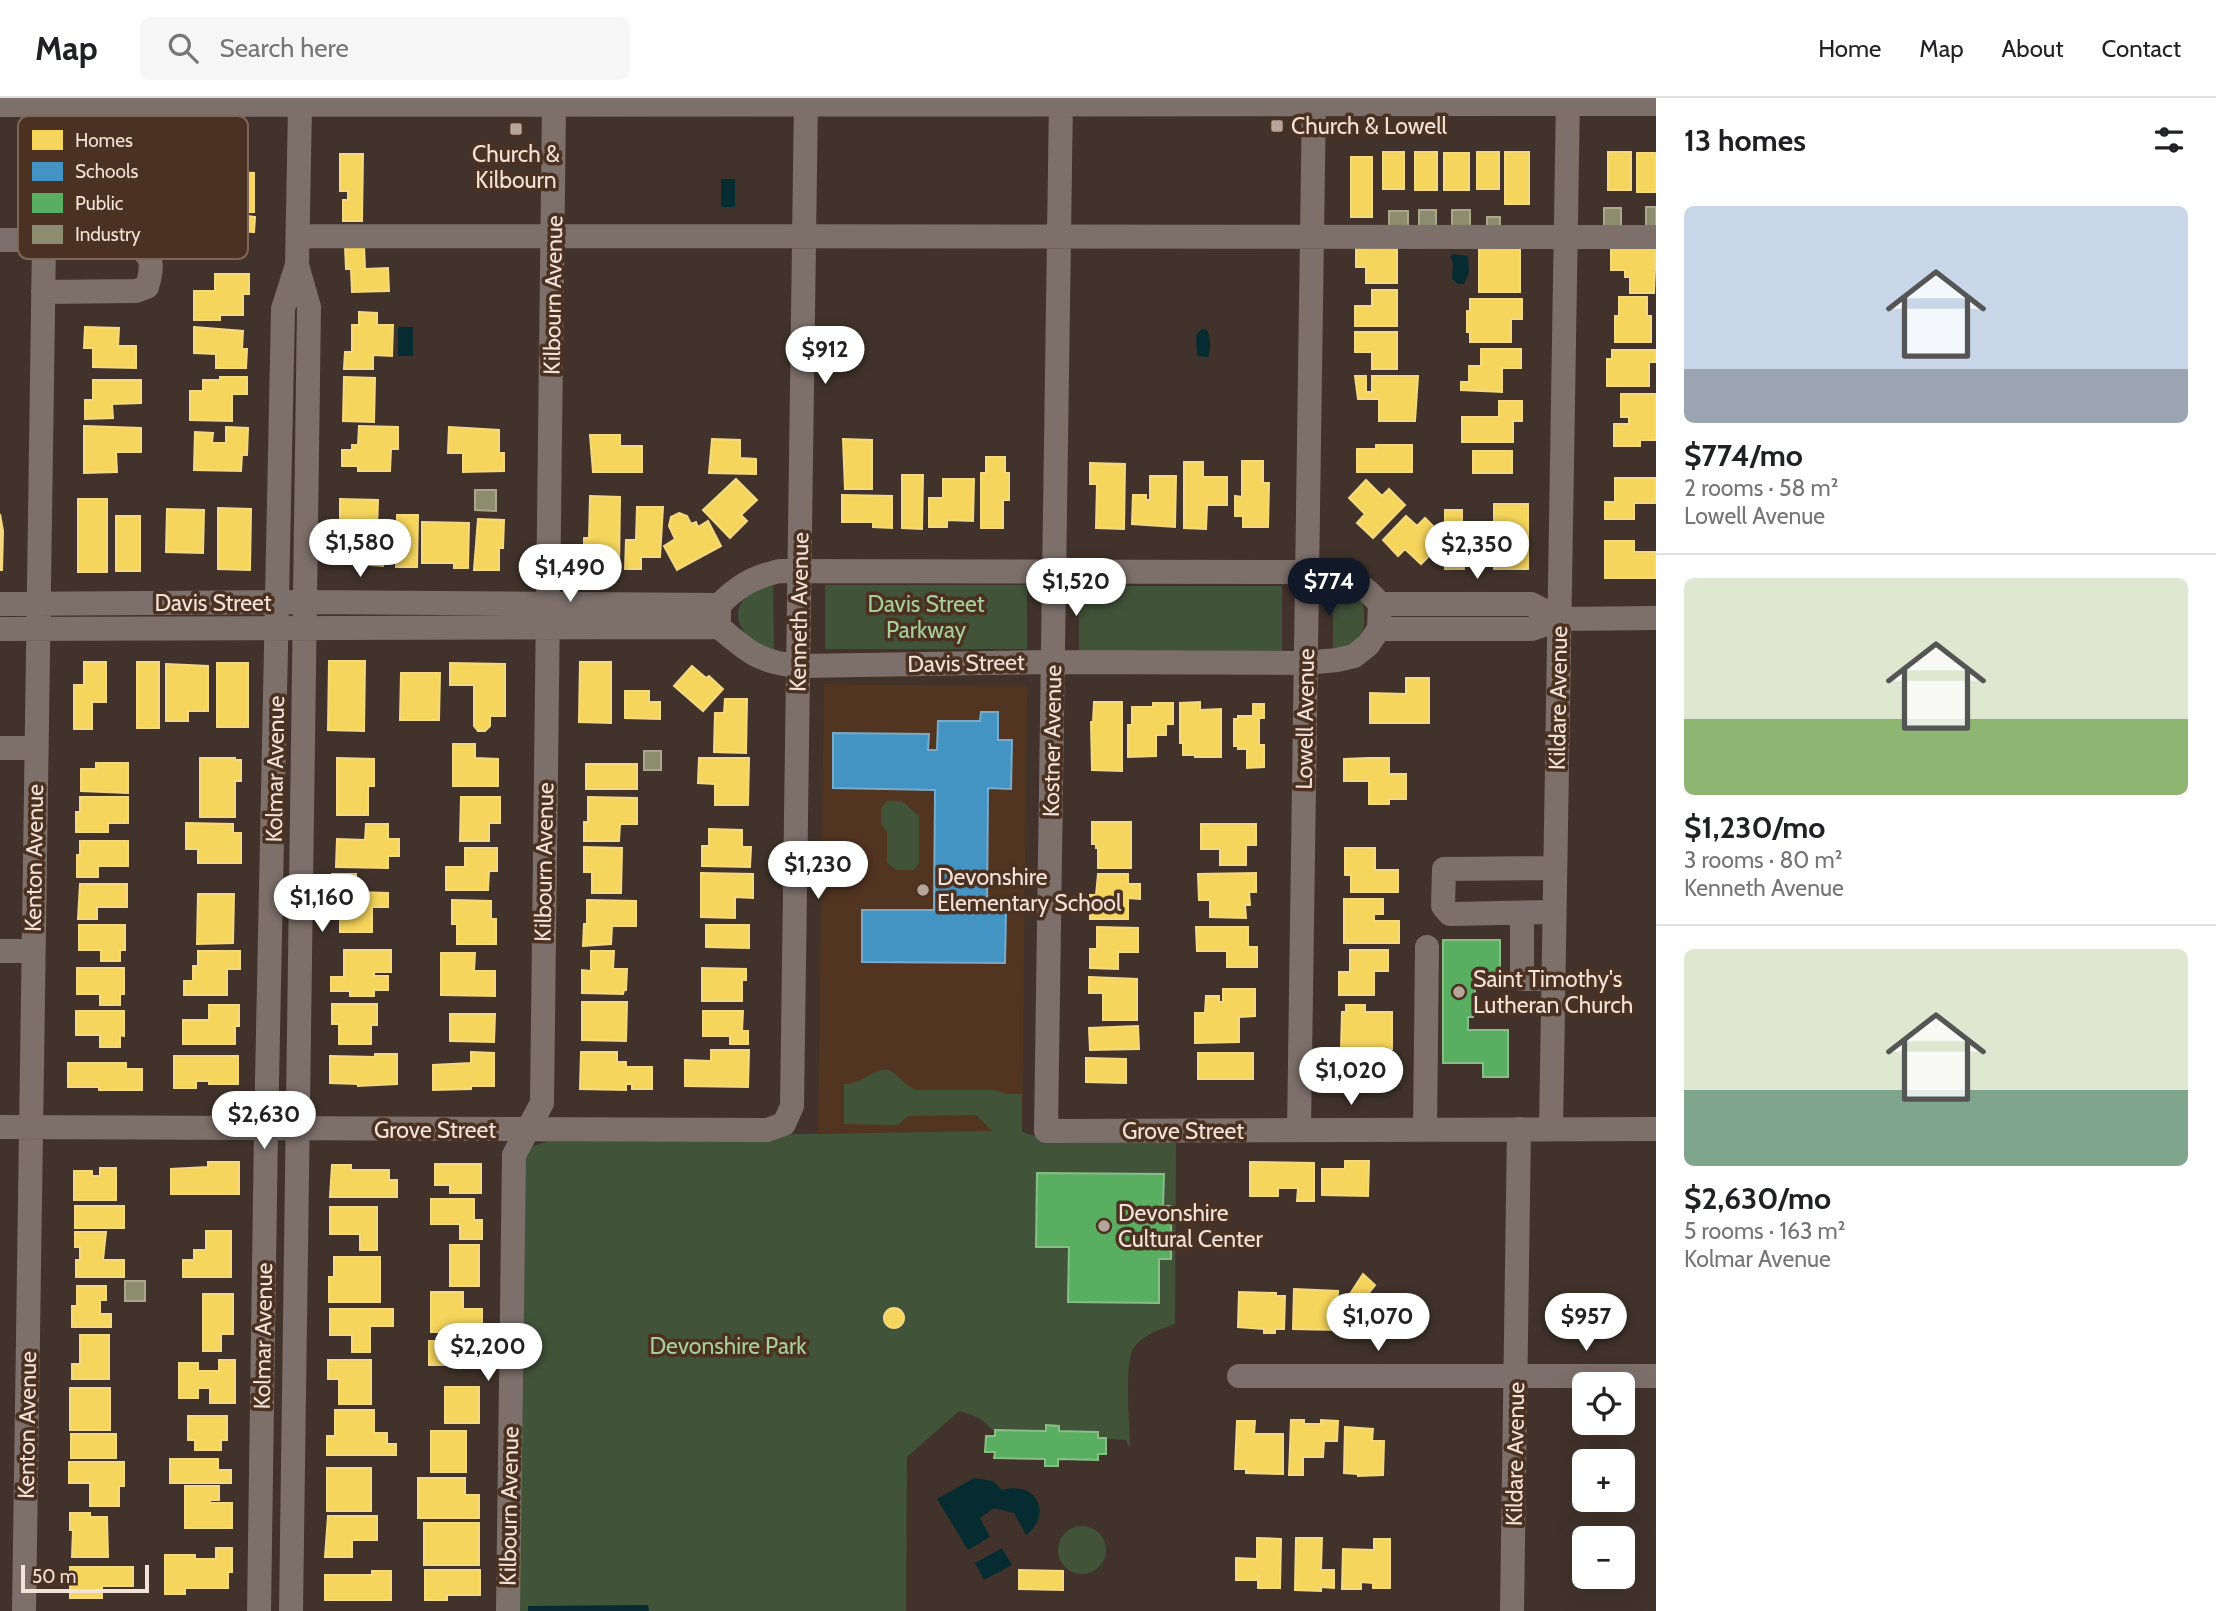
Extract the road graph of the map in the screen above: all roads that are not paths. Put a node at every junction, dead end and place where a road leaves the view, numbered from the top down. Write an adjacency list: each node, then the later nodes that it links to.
1 (1061, 101): 2 (street); 6 (street); 14 (street, Kostner Avenue)
2 (1314, 101): 3 (street); 15 (street, Lowell Avenue)
3 (1568, 101): 7 (street); 16 (street, Kildare Avenue)
4 (353, 102): 9 (street); 11 (street)
5 (606, 102): 6 (street); 9 (street)
6 (806, 102): 18 (street, Kenneth Avenue)
7 (1656, 104)
8 (0, 105): 10 (street)
9 (554, 105): 19 (street, Kilbourn Avenue)
10 (46, 106): 11 (street); 12 (street, Kenton Avenue)
11 (300, 106): 13 (street, Kolmar Avenue)
12 (46, 116)
13 (298, 236): 19 (street); 24 (street, Kolmar Avenue)
14 (1059, 237): 15 (street); 18 (street); 27 (street, Kostner Avenue)
15 (1313, 237): 16 (street); 28 (street, Lowell Avenue)
16 (1566, 237): 17 (street); 37 (street, Kildare Avenue)
17 (1656, 237)
18 (805, 238): 19 (street); 26 (street, Kenneth Avenue)
19 (554, 239): 34 (street, Kilbourn Avenue)
20 (0, 240): 21 (street)
21 (18, 241)
22 (44, 259): 25 (street, Kenton Avenue)
23 (150, 259): 25 (street)
24 (297, 265): 29 (street, Kolmar Avenue); 31 (street, Kolmar Avenue)
25 (43, 292): 30 (street, Kenton Avenue)
26 (800, 571): 27 (street); 35 (street); 45 (street, Kenneth Avenue)
27 (1054, 571): 28 (street); 43 (street, Kostner Avenue)
28 (1307, 571): 33 (street); 44 (street, Lowell Avenue)
29 (305, 602): 31 (street, Davis Street); 34 (street, Davis Street); 38 (street, Kolmar Avenue)
30 (38, 603): 31 (street, Davis Street); 32 (street, Davis Street); 40 (street, Kenton Avenue)
31 (278, 603): 41 (street, Kolmar Avenue)
32 (0, 604)
33 (1380, 604): 37 (street); 42 (street)
34 (547, 615): 35 (street, Davis Street); 38 (street, Davis Street); 63 (street, Kilbourn Avenue)
35 (719, 616): 45 (street, Davis Street)
36 (1656, 618): 37 (street)
37 (1559, 619): 42 (street); 48 (street, Kildare Avenue)
38 (305, 628): 41 (street, Davis Street); 59 (street, Kolmar Avenue)
39 (0, 629): 40 (street, Davis Street)
40 (38, 629): 41 (street, Davis Street); 47 (street, Kenton Avenue)
41 (278, 629): 58 (street, Kolmar Avenue)
42 (1379, 629): 44 (street, Davis Street)
43 (1053, 662): 44 (street, Davis Street); 45 (street, Davis Street); 66 (street, Kostner Avenue)
44 (1306, 663): 64 (street, Lowell Avenue)
45 (798, 666): 55 (street, Kenneth Avenue)
46 (0, 748): 47 (street)
47 (36, 748): 53 (street, Kenton Avenue)
48 (1555, 868): 49 (street, Kildare Avenue); 50 (street)
49 (1555, 912): 50 (street); 54 (street, Kildare Avenue)
50 (1522, 913): 54 (street)
51 (1427, 947): 65 (street)
52 (0, 951): 53 (street)
53 (33, 951): 57 (street, Kenton Avenue)
54 (1553, 979): 61 (street, Kildare Avenue)
55 (784, 1124): 63 (street, Grove Street)
56 (0, 1127): 57 (street, Grove Street)
57 (32, 1127): 58 (street, Grove Street); 70 (street, Kenton Avenue)
58 (266, 1129): 59 (street, Grove Street); 71 (street, Kolmar Avenue)
59 (296, 1129): 63 (street, Grove Street); 72 (street, Kolmar Avenue)
60 (1519, 1129): 61 (street, Grove Street); 65 (street, Grove Street); 68 (street, Kildare Avenue)
61 (1551, 1129): 62 (street, Grove Street)
62 (1656, 1129)
63 (528, 1130): 73 (street, Kilbourn Avenue)
64 (1299, 1130): 65 (street, Grove Street); 66 (street, Grove Street)
65 (1425, 1130)
66 (1046, 1131)
67 (1239, 1376): 68 (street)
68 (1517, 1376): 69 (street); 74 (street, Kildare Avenue)
69 (1656, 1376)
70 (24, 1611)
71 (259, 1611)
72 (290, 1611)
73 (508, 1611)
74 (1512, 1611)

